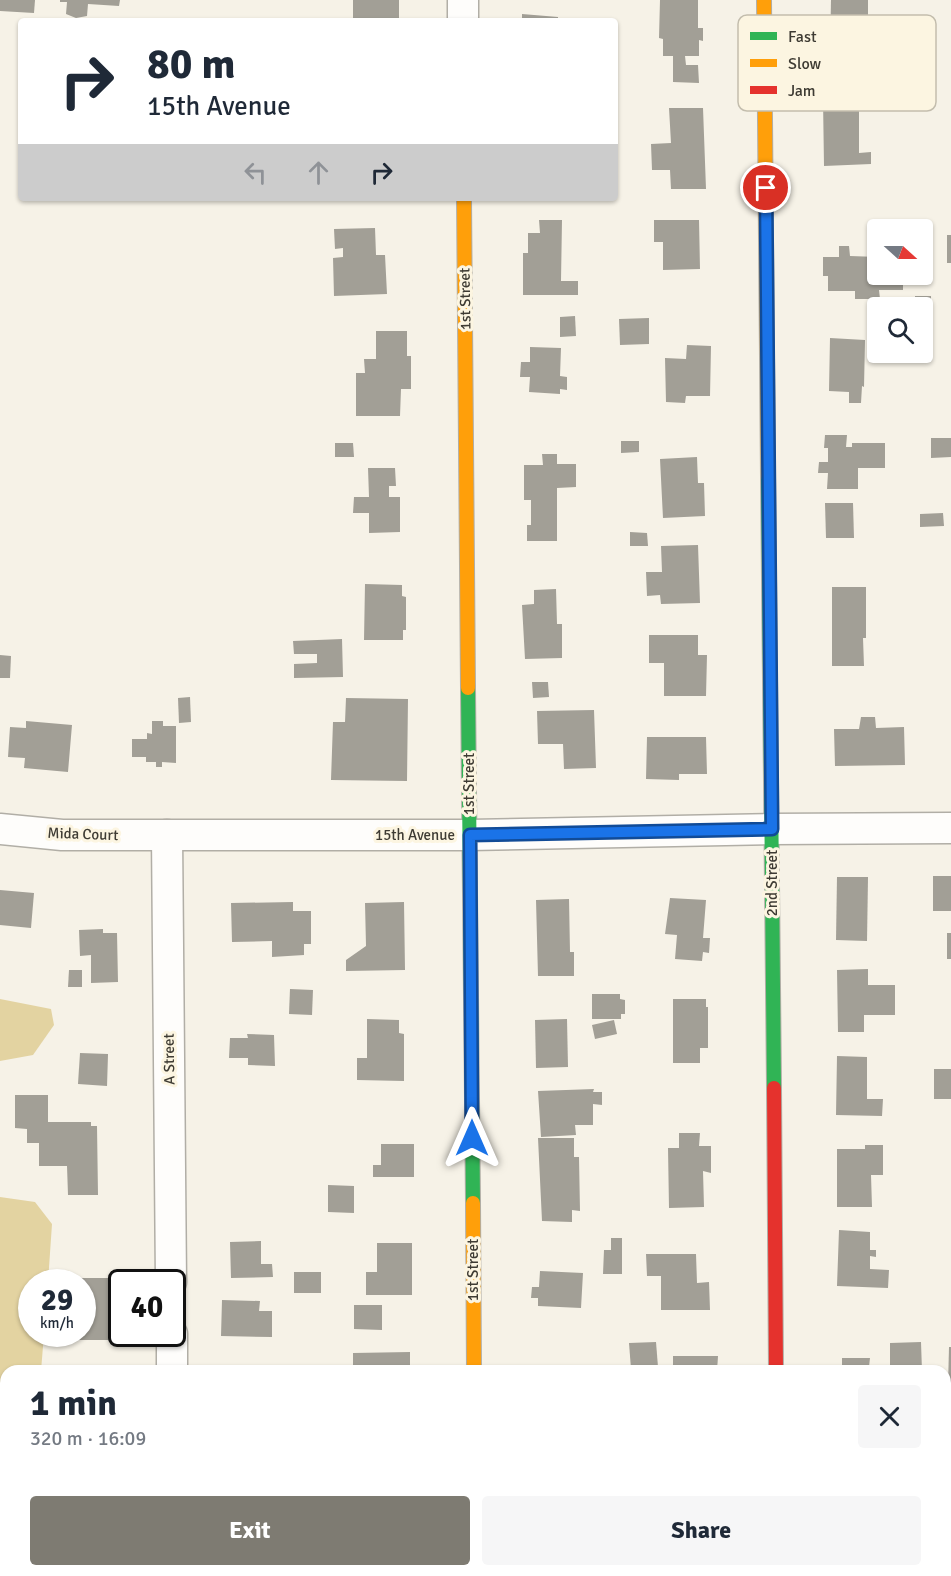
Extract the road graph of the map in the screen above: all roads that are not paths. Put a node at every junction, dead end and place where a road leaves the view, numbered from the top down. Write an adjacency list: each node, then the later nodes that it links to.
1 (463, 0): 4 (street)
2 (765, 0): 3 (street, 2nd Street)
3 (765, 15)
4 (463, 18)
5 (766, 111): 9 (street, 2nd Street)
6 (464, 201): 11 (street, 1st Street)
7 (951, 828): 9 (street, 15th Avenue)
8 (0, 829): 10 (street, Mida Court)
9 (772, 829): 11 (street, 15th Avenue); 16 (street, 2nd Street)
10 (166, 835): 11 (street, 15th Avenue); 12 (street, A Street)
11 (470, 835): 15 (street, 1st Street)
12 (171, 1269)
13 (172, 1347): 14 (street)
14 (172, 1365)
15 (474, 1365)
16 (776, 1365)

